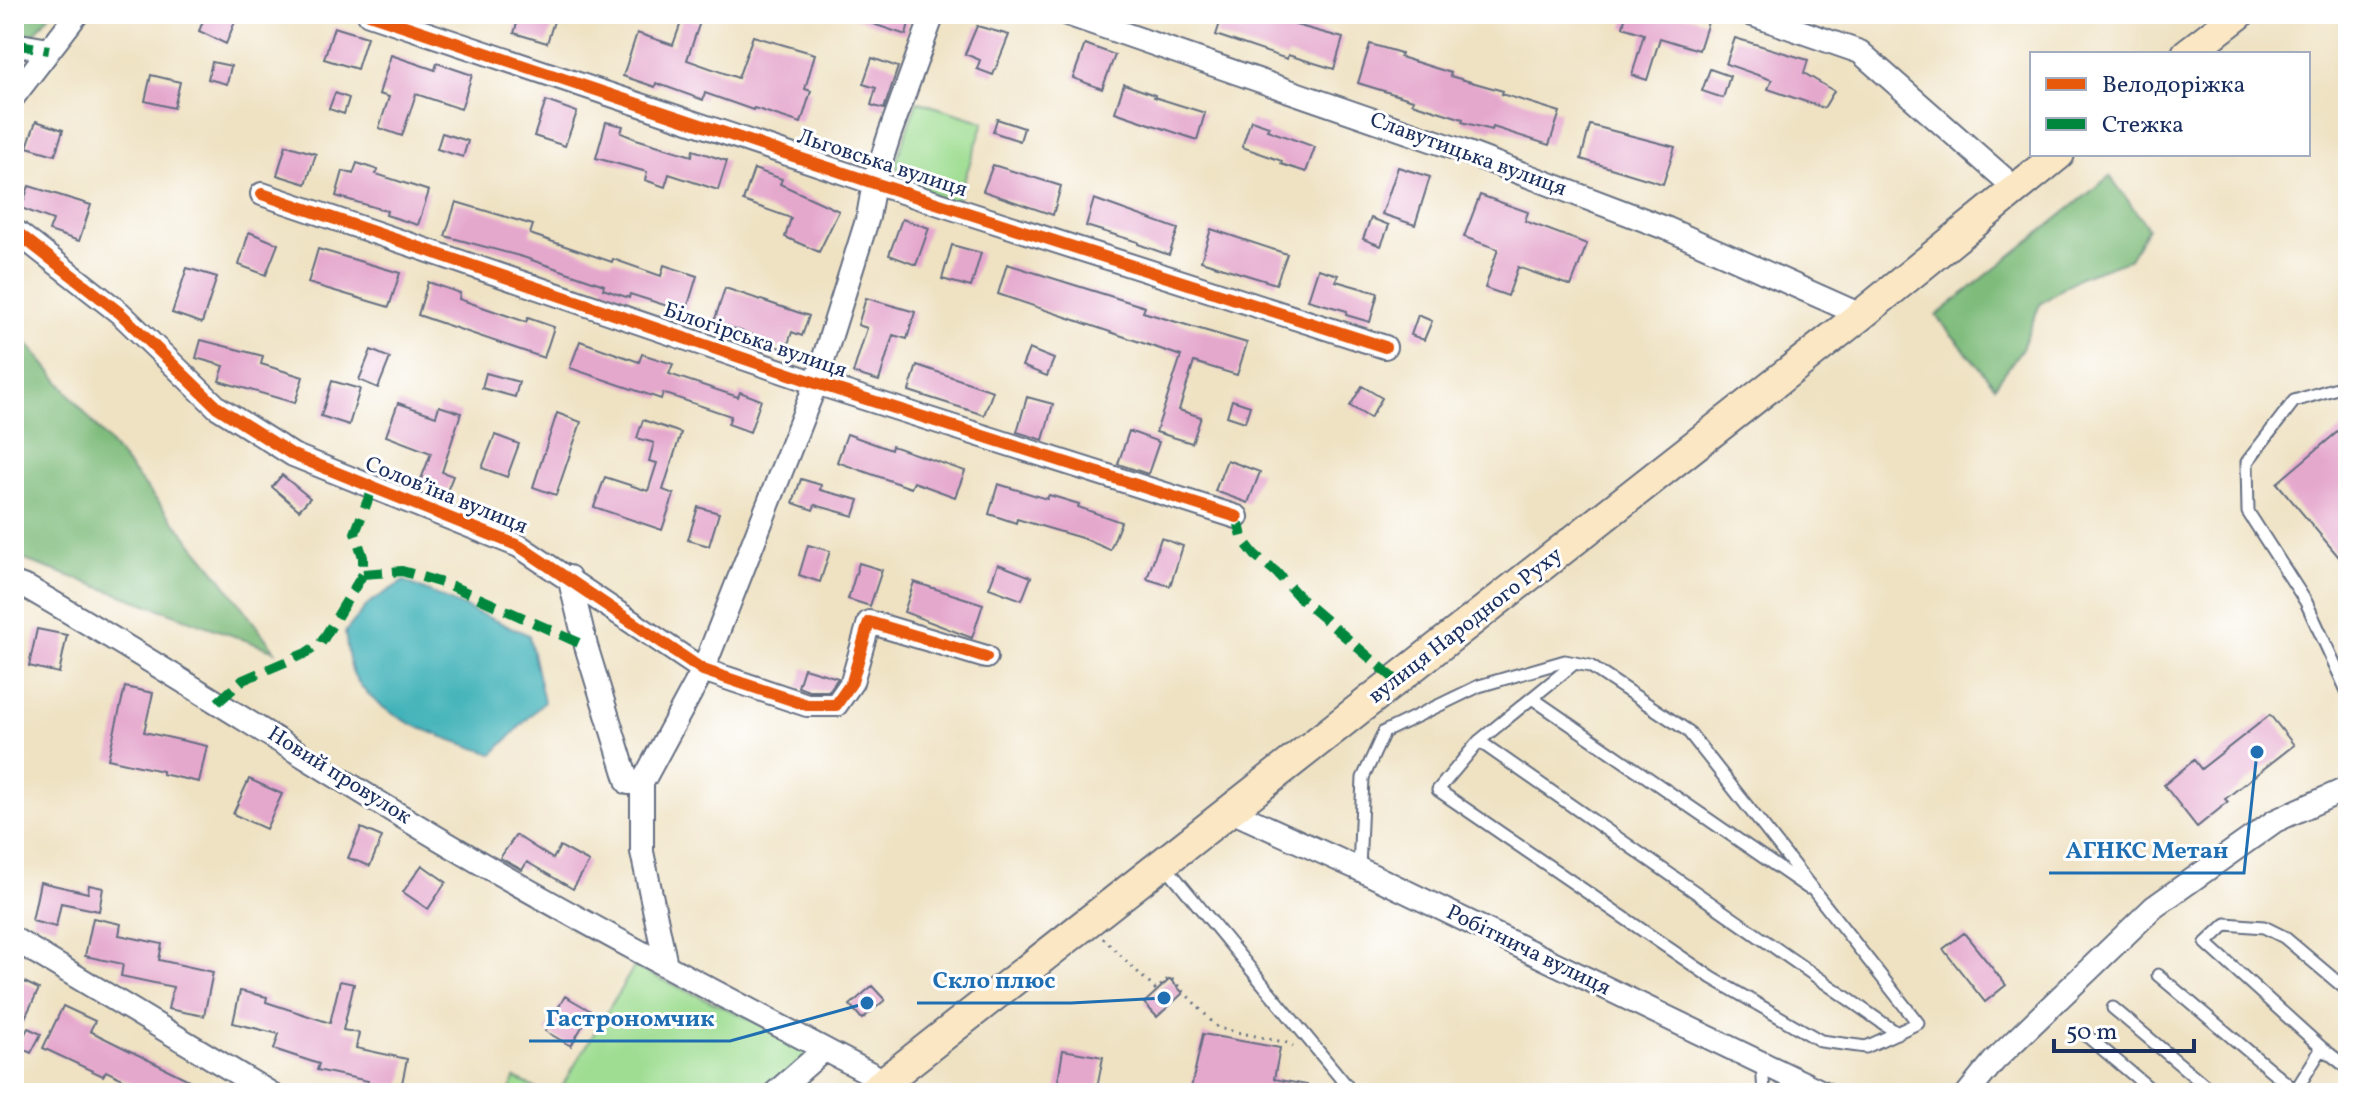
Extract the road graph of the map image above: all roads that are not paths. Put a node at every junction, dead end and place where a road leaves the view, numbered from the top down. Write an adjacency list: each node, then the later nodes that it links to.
1 (77, 14): 8 (street)
2 (369, 14): 12 (street, Льговська вулиця)
3 (933, 14): 12 (street)
4 (1067, 14): 16 (street, Славутицька вулиця)
5 (1750, 14): 13 (street)
6 (2239, 14): 9 (main road)
7 (14, 44): 8 (street)
8 (49, 50): 10 (street)
9 (2190, 52)
10 (14, 96)
11 (2056, 156): 13 (main road, вулиця Народного Руху)
12 (874, 183): 17 (street, Льговська вулиця); 18 (street)
13 (2015, 188): 16 (main road, вулиця Народного Руху)
14 (262, 194): 18 (street, Білогірська вулиця)
15 (14, 230): 21 (street, Соловʼїна вулиця)
16 (1861, 315): 31 (main road, вулиця Народного Руху)
17 (1385, 347)
18 (816, 383): 20 (street, Білогірська вулиця); 25 (street)
19 (2348, 389): 26 (lane)
20 (1237, 517)
21 (569, 577): 25 (street, Соловʼїна вулиця); 29 (street)
22 (14, 583): 36 (street, Новий провулок)
23 (986, 657): 25 (street, Соловʼїна вулиця)
24 (1575, 663): 27 (lane); 33 (lane); 34 (lane)
25 (703, 670): 29 (street)
26 (2348, 693)
27 (1532, 698): 28 (lane); 34 (lane)
28 (1479, 741): 40 (lane); 40 (lane)
29 (642, 783): 36 (street)
30 (2348, 788): 53 (street)
31 (1231, 811): 32 (main road, вулиця Народного Руху); 33 (street, Робітнича вулиця)
32 (1164, 864): 46 (lane); 47 (main road, вулиця Народного Руху)
33 (1359, 869): 44 (street, Робітнича вулиця)
34 (1819, 896): 40 (lane)
35 (14, 939): 49 (street)
36 (666, 965): 43 (street, Новий провулок)
37 (2158, 975): 48 (lane)
38 (2348, 991): 42 (lane)
39 (2113, 1008): 55 (lane)
40 (1897, 1033)
41 (2087, 1036): 54 (lane)
42 (2322, 1048): 45 (lane); 48 (lane)
43 (824, 1050): 47 (street, Новий провулок); 50 (street)
44 (1762, 1064): 51 (lane); 52 (street, Робітнича вулиця)
45 (2348, 1068)
46 (1347, 1086)
47 (877, 1087)
48 (2295, 1092)
49 (270, 1093)
50 (775, 1093)
51 (1764, 1093)
52 (1824, 1093)
53 (1968, 1093)
54 (2155, 1093)
55 (2214, 1093)

